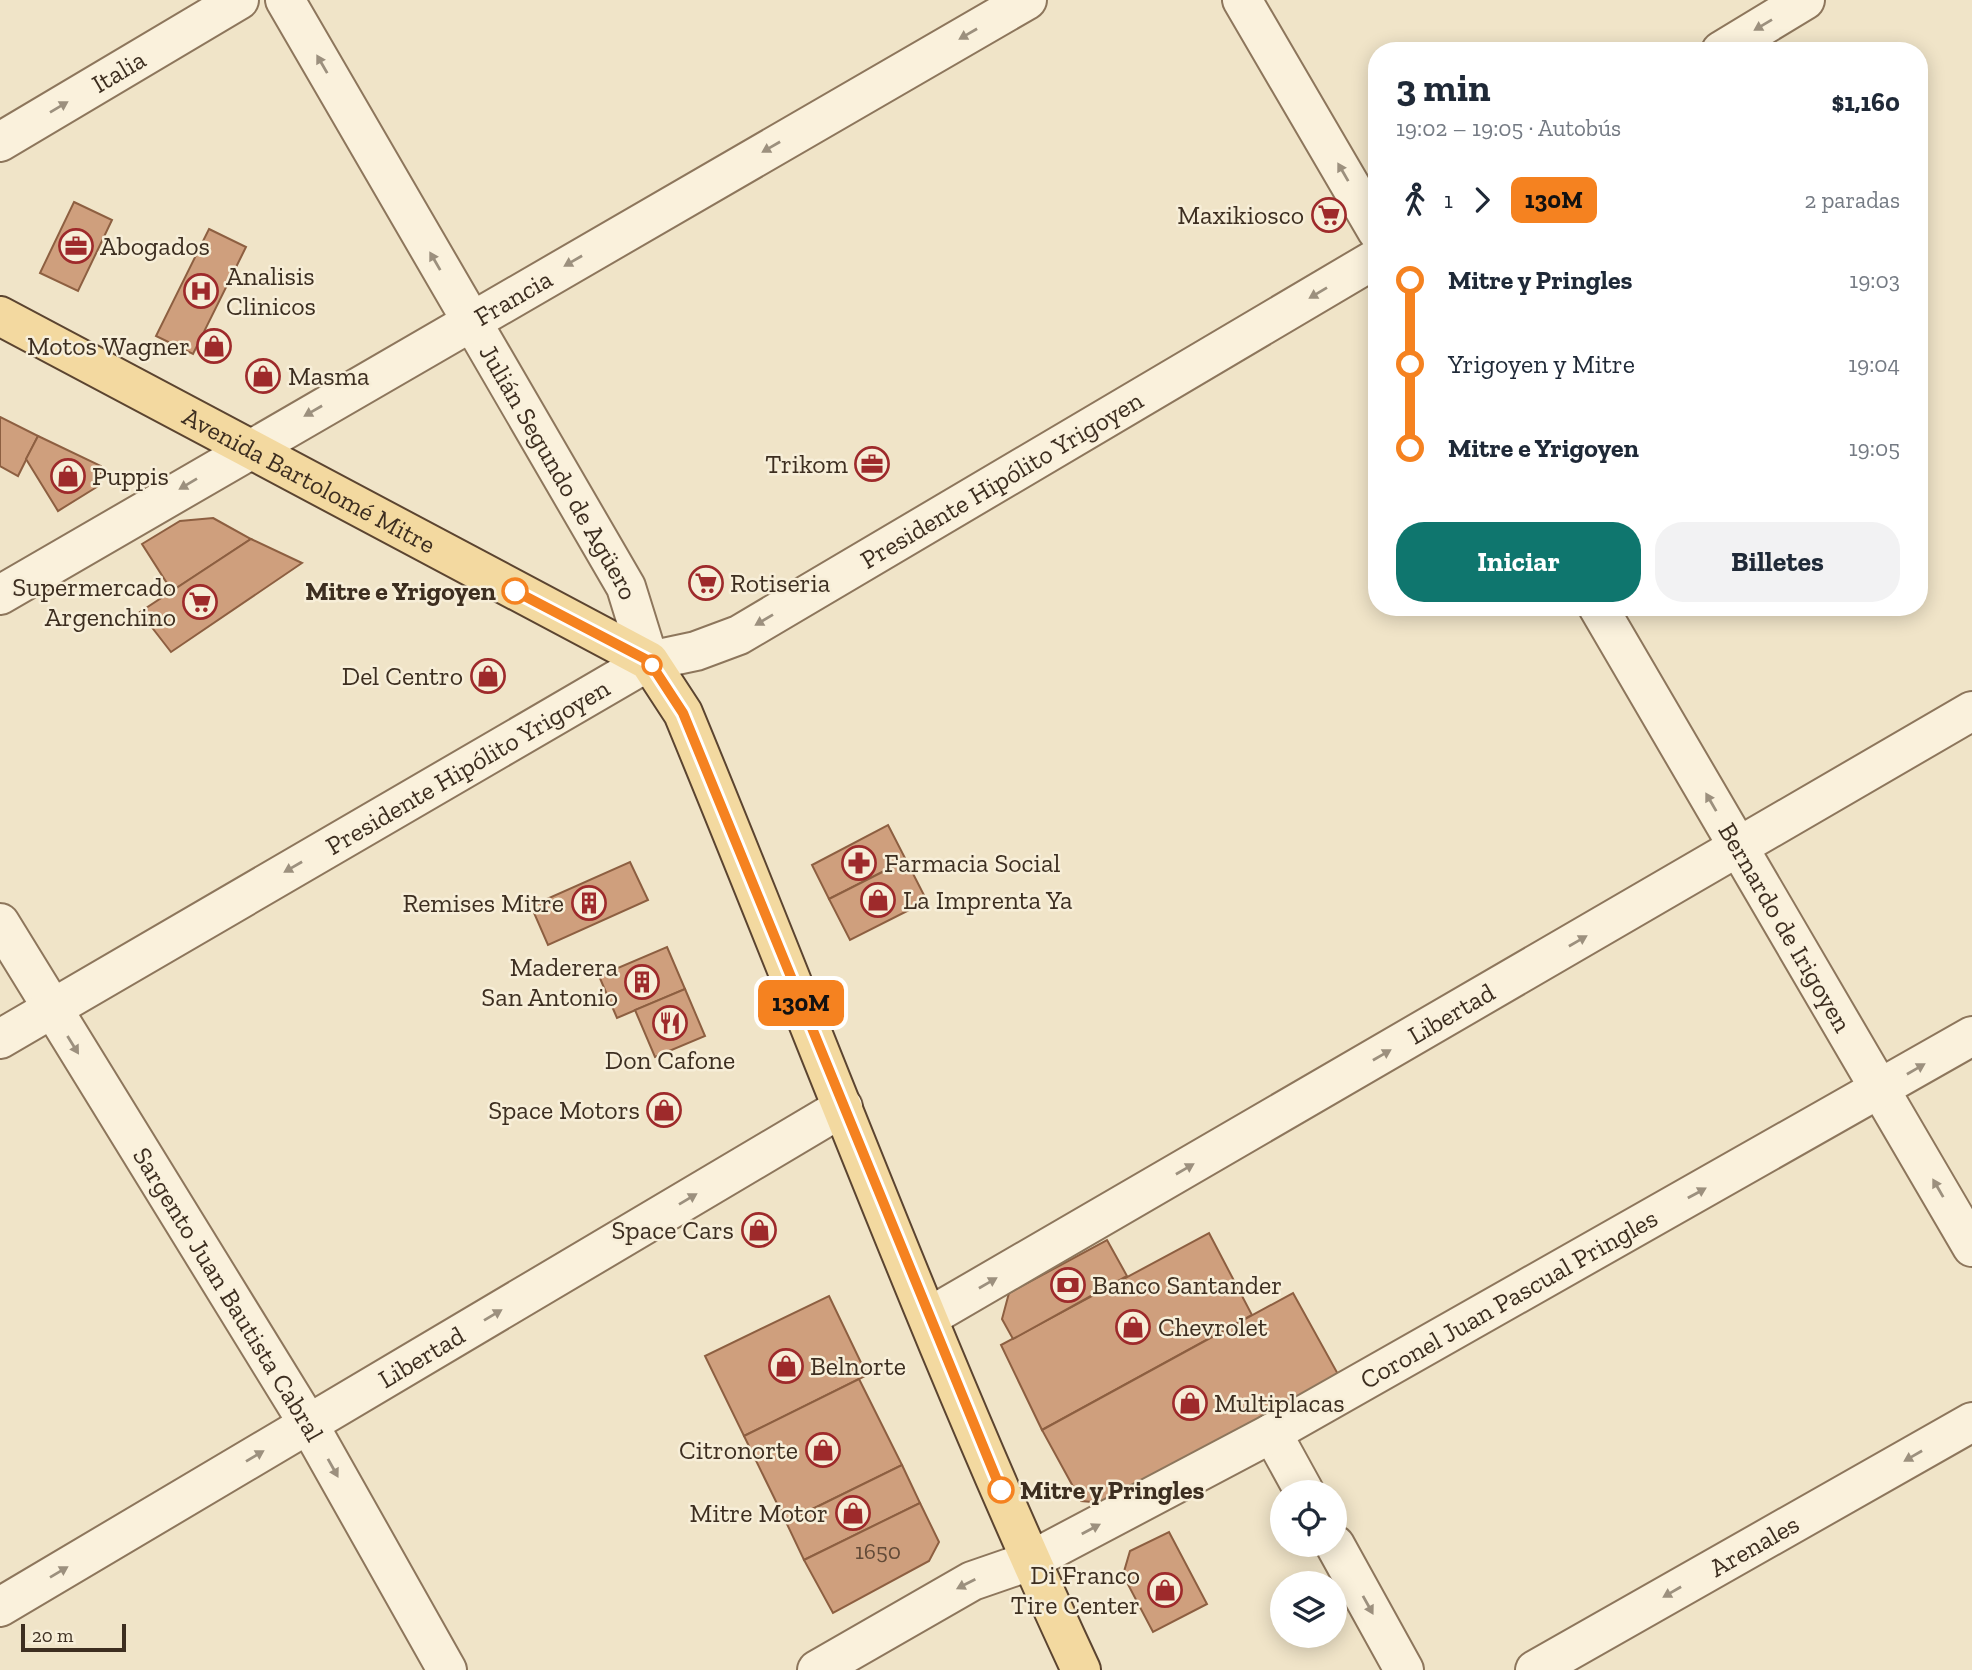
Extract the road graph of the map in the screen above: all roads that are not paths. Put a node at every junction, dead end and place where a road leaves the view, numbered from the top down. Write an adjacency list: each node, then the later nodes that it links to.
1 (239, 0): 7 (street, Italia, one-way to 1)
2 (285, 0): 11 (street, Julián Segundo de Agüero, one-way to 2)
3 (1027, 0): 11 (street, Francia, one-way to 11)
4 (1242, 0): 8 (street, one-way to 4)
5 (1805, 0): 6 (street, one-way to 6)
6 (1736, 42)
7 (0, 142)
8 (1368, 216)
9 (1368, 263): 15 (street, Presidente Hipólito Yrigoyen, one-way to 15)
10 (0, 316): 12 (main road, Avenida Bartolomé Mitre)
11 (469, 321): 12 (street, Francia, one-way to 12); 15 (street, Julián Segundo de Agüero)
12 (247, 449): 13 (street, Francia, one-way to 13); 15 (main road, Avenida Bartolomé Mitre)
13 (0, 595)
14 (1603, 616): 17 (street, Bernardo de Irigoyen, one-way to 14)
15 (649, 661): 19 (street, Presidente Hipólito Yrigoyen, one-way to 19); 23 (main road, Avenida Bartolomé Mitre)
16 (1972, 711): 17 (street, Libertad)
17 (1738, 848): 22 (street, Bernardo de Irigoyen); 25 (street, Libertad, one-way to 17)
18 (0, 923): 19 (street, Sargento Juan Bautista Cabral)
19 (50, 1008): 21 (street, Presidente Hipólito Yrigoyen); 27 (street, Sargento Juan Bautista Cabral, one-way to 27)
20 (1972, 1036): 22 (street, Coronel Juan Pascual Pringles, one-way to 20)
21 (0, 1038)
22 (1880, 1090): 24 (street, Bernardo de Irigoyen, one-way to 22); 28 (street, Coronel Juan Pascual Pringles, one-way to 22)
23 (843, 1107): 25 (main road, Avenida Bartolomé Mitre); 27 (street, Libertad, one-way to 23)
24 (1972, 1247)
25 (929, 1317): 31 (main road, Avenida Bartolomé Mitre)
26 (1972, 1422): 37 (street, Arenales, one-way to 37)
27 (309, 1424): 32 (street, Libertad, one-way to 27); 33 (street, Sargento Juan Bautista Cabral, one-way to 33)
28 (1272, 1433): 29 (street); 31 (street, Coronel Juan Pascual Pringles, one-way to 28)
29 (1299, 1480)
30 (1342, 1557): 36 (street, one-way to 36)
31 (1030, 1561): 34 (street, Coronel Juan Pascual Pringles, one-way to 34); 35 (main road, Avenida Bartolomé Mitre)
32 (0, 1606)
33 (447, 1670)
34 (817, 1670)
35 (1081, 1670)
36 (1404, 1670)
37 (1535, 1670)

